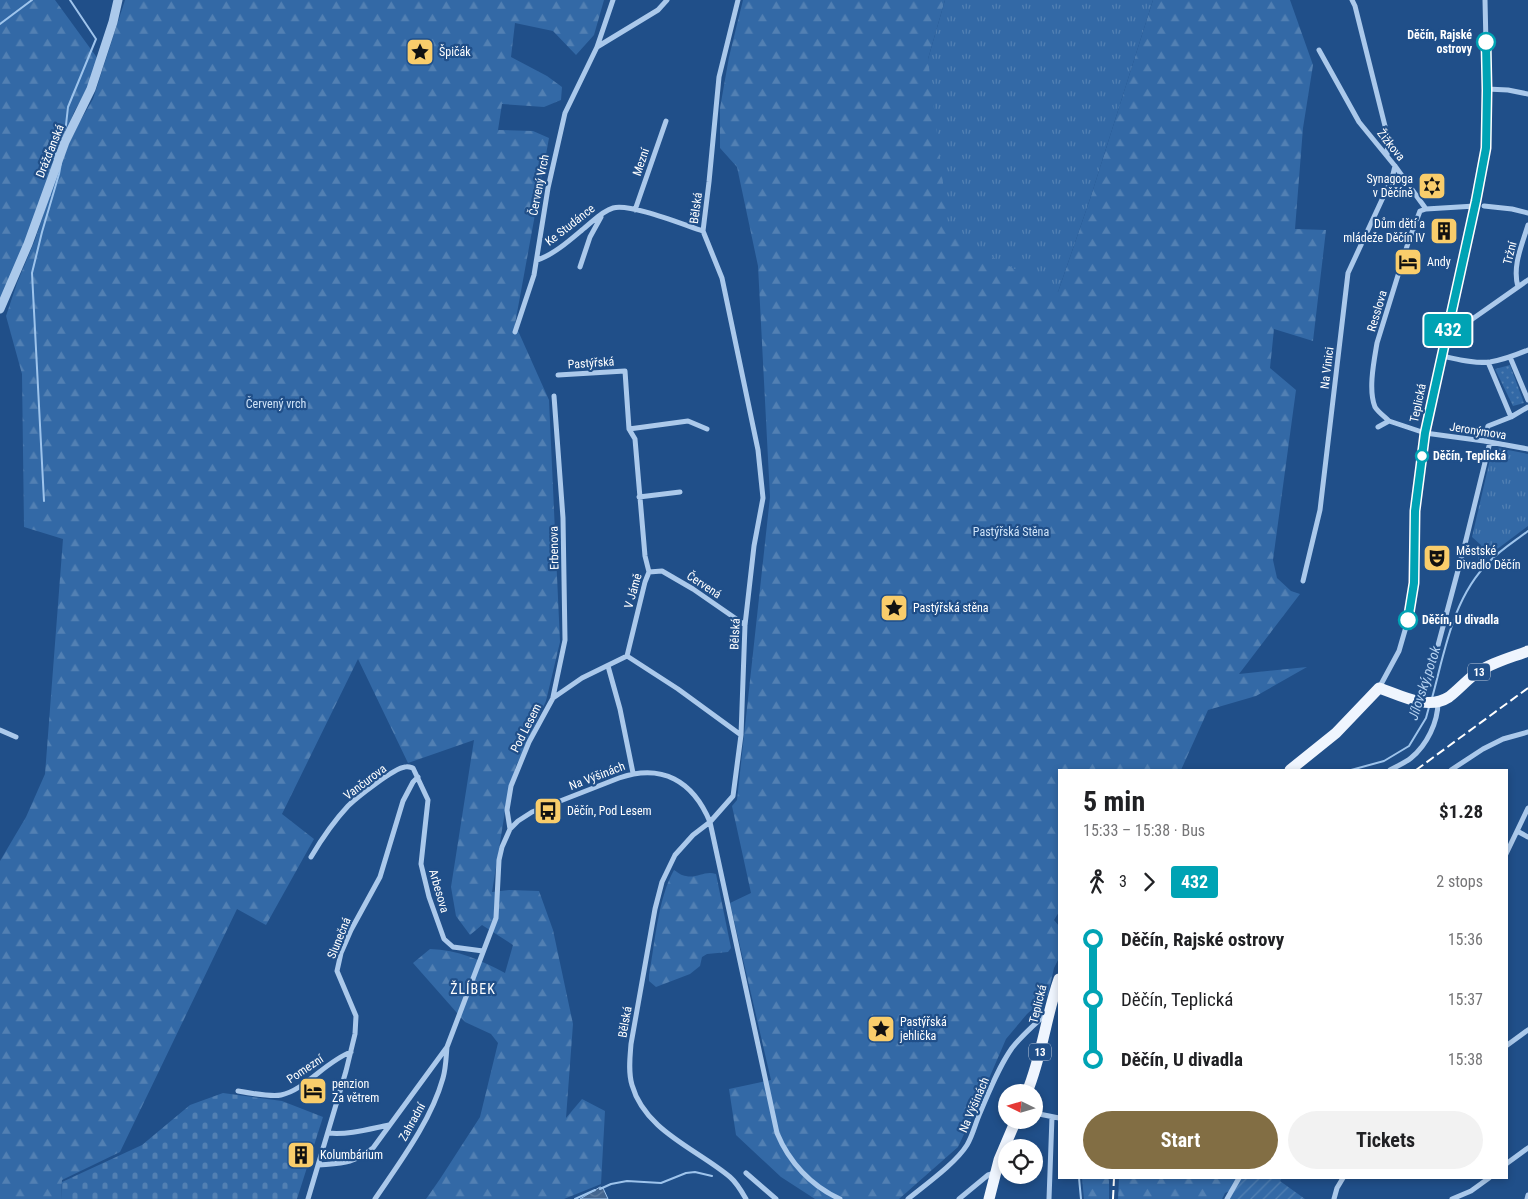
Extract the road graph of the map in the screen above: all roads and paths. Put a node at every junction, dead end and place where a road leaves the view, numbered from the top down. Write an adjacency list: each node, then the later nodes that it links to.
1 (118, 0): 26 (street, Drážďanská)
2 (613, 0): 7 (street, Červený Vrch)
3 (667, 0): 7 (street)
4 (738, 0): 21 (street, Bělská)
5 (1352, 0): 12 (street)
6 (1485, 0): 9 (street, Teplická)
7 (597, 47): 22 (street, Červený Vrch)
8 (1319, 50): 12 (street, Žižkova)
9 (1487, 90): 10 (street); 14 (street, Teplická)
10 (1528, 94)
11 (666, 121): 17 (street, Mezní)
12 (1387, 156): 13 (street, Žižkova)
13 (1395, 166): 16 (street, Žižkova); 49 (street, Na Vinici)
14 (1475, 206): 16 (street); 27 (street, Teplická)
15 (1484, 206): 18 (street)
16 (1426, 208): 39 (street, Resslova)
17 (635, 210): 19 (street, Ke Studánce); 21 (street, Ke Studánce)
18 (1528, 213)
19 (602, 214): 22 (street, Ke Studánce); 23 (street)
20 (1528, 224): 25 (street, Tržní)
21 (703, 231): 50 (street, Bělská)
22 (537, 260): 28 (street, Červený Vrch)
23 (580, 267)
24 (1528, 280): 25 (street)
25 (1518, 287): 27 (street)
26 (0, 310)
27 (1448, 327): 30 (street, Teplická)
28 (515, 332)
29 (1528, 350): 31 (street)
30 (1442, 356): 32 (street); 43 (street, Teplická)
31 (1510, 357): 32 (street); 36 (street)
32 (1488, 362): 38 (street)
33 (625, 371): 34 (street, Pastýřská); 41 (street, V Jámě)
34 (558, 375)
35 (554, 396): 55 (street, Erbenova)
36 (1528, 400)
37 (1528, 408): 38 (street)
38 (1511, 417): 44 (street)
39 (1389, 421): 40 (street); 43 (street, Jeronýmova)
40 (1378, 427)
41 (629, 429): 42 (street); 47 (street, V Jámě)
42 (706, 429)
43 (1425, 433): 44 (street, Jeronýmova); 54 (street, Teplická)
44 (1487, 442): 45 (street, Jeronýmova); 56 (street)
45 (1528, 449)
46 (680, 492): 47 (street)
47 (640, 497): 48 (street, V Jámě)
48 (649, 572): 50 (street, Červená); 52 (street, V Jámě)
49 (1303, 581)
50 (746, 625): 59 (street, Bělská)
51 (1528, 651): 56 (main road, 13)
52 (627, 656): 53 (street); 59 (street)
53 (608, 666): 55 (street, Pod Lesem); 64 (street)
54 (1379, 688): 56 (main road); 61 (main road, Teplická)
55 (553, 698): 68 (street, Pod Lesem)
56 (1431, 700): 62 (street)
57 (0, 730): 60 (street)
58 (1528, 732): 63 (street)
59 (741, 736): 67 (street, Bělská)
60 (16, 737)
61 (1291, 769)
62 (1392, 769)
63 (1453, 769)
64 (633, 773): 67 (street, Na Výšinách); 68 (street, Na Výšinách)
65 (418, 777): 72 (street, Vančurova); 73 (street, Arbesova); 79 (street, Slunečná)
66 (1528, 808): 69 (street)
67 (710, 822): 99 (street, Bělská); 101 (street, Na Výšinách)
68 (510, 829): 73 (street)
69 (1517, 831): 70 (street); 71 (street)
70 (1528, 837)
71 (1508, 849)
72 (311, 857)
73 (483, 951): 78 (street)
74 (1058, 982): 75 (main road, Teplická / 13)
75 (1049, 1011): 80 (main road, Teplická / 13); 102 (street, Na Výšinách)
76 (1528, 1030): 77 (street)
77 (1508, 1045)
78 (447, 1047): 85 (street); 98 (street, Zahradní)
79 (351, 1052): 81 (street, Pomezní); 87 (street, Slunečná)
80 (1030, 1084)
81 (238, 1092)
82 (1043, 1115): 83 (street)
83 (1052, 1117): 84 (street); 105 (street)
84 (1058, 1118)
85 (390, 1124): 87 (street); 90 (street)
86 (1012, 1129): 92 (main road)
87 (328, 1133): 90 (street, Slunečná)
88 (1528, 1148): 89 (street)
89 (1508, 1163)
90 (319, 1165): 97 (street, Slunečná)
91 (746, 1173): 100 (street)
92 (996, 1173): 103 (street); 104 (main road)
93 (1238, 1179): 106 (street)
94 (1342, 1179): 107 (street)
95 (1488, 1179): 108 (street)
96 (1528, 1195): 109 (street)
97 (308, 1199)
98 (375, 1199)
99 (746, 1199)
100 (776, 1199)
101 (840, 1199)
102 (908, 1199)
103 (959, 1199)
104 (989, 1199)
105 (1049, 1199)
106 (1226, 1199)
107 (1334, 1199)
108 (1452, 1199)
109 (1527, 1199)

